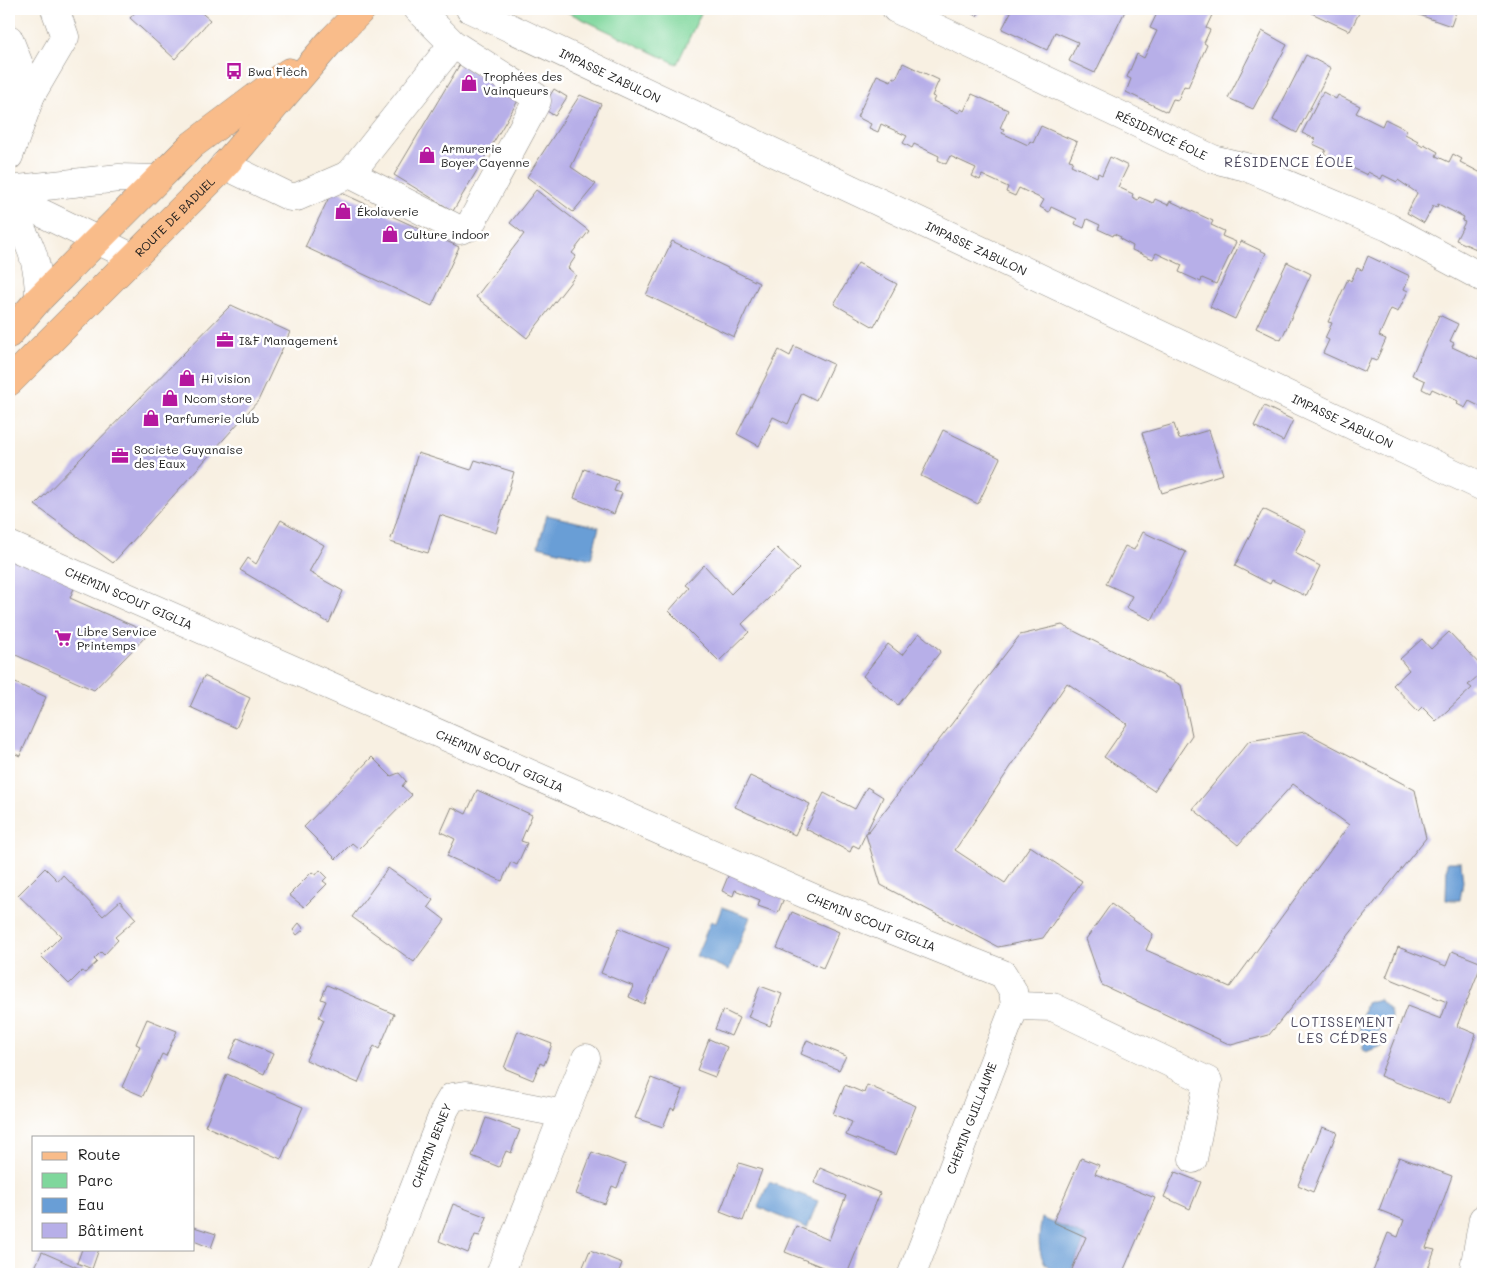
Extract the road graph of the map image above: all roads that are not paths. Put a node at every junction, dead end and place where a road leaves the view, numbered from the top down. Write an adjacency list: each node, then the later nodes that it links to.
1 (55, 9): 9 (street)
2 (362, 9): 7 (main road, ROUTE DE BADUEL)
3 (418, 9): 8 (street)
4 (470, 9): 23 (street, IMPASSE ZABULON)
5 (896, 9): 19 (street, RÉSIDENCE ÉOLE)
6 (9, 39): 9 (street)
7 (330, 42): 11 (main road, ROUTE DE BADUEL); 13 (main road, ROUTE DE BADUEL)
8 (452, 44): 12 (street); 12 (street)
9 (31, 95): 10 (street)
10 (9, 156)
11 (224, 165): 12 (street); 18 (main road, ROUTE DE BADUEL)
12 (350, 174)
13 (158, 179): 14 (street); 17 (main road, ROUTE DE BADUEL)
14 (9, 190)
15 (9, 197): 17 (street)
16 (9, 210): 20 (street)
17 (97, 240): 18 (street); 20 (main road, ROUTE DE BADUEL)
18 (134, 258): 22 (main road, ROUTE DE BADUEL)
19 (1483, 278)
20 (38, 299): 21 (main road, ROUTE DE BADUEL)
21 (9, 334)
22 (9, 382)
23 (1483, 487)
24 (9, 545): 25 (street, CHEMIN SCOUT GIGLIA)
25 (1015, 1006): 28 (street); 32 (street, CHEMIN GUILLAUME)
26 (586, 1058): 27 (street)
27 (564, 1114): 30 (street, CHEMIN BENEY); 31 (street)
28 (1193, 1160)
29 (1483, 1219): 33 (street)
30 (381, 1274)
31 (500, 1274)
32 (912, 1274)
33 (1472, 1274)

